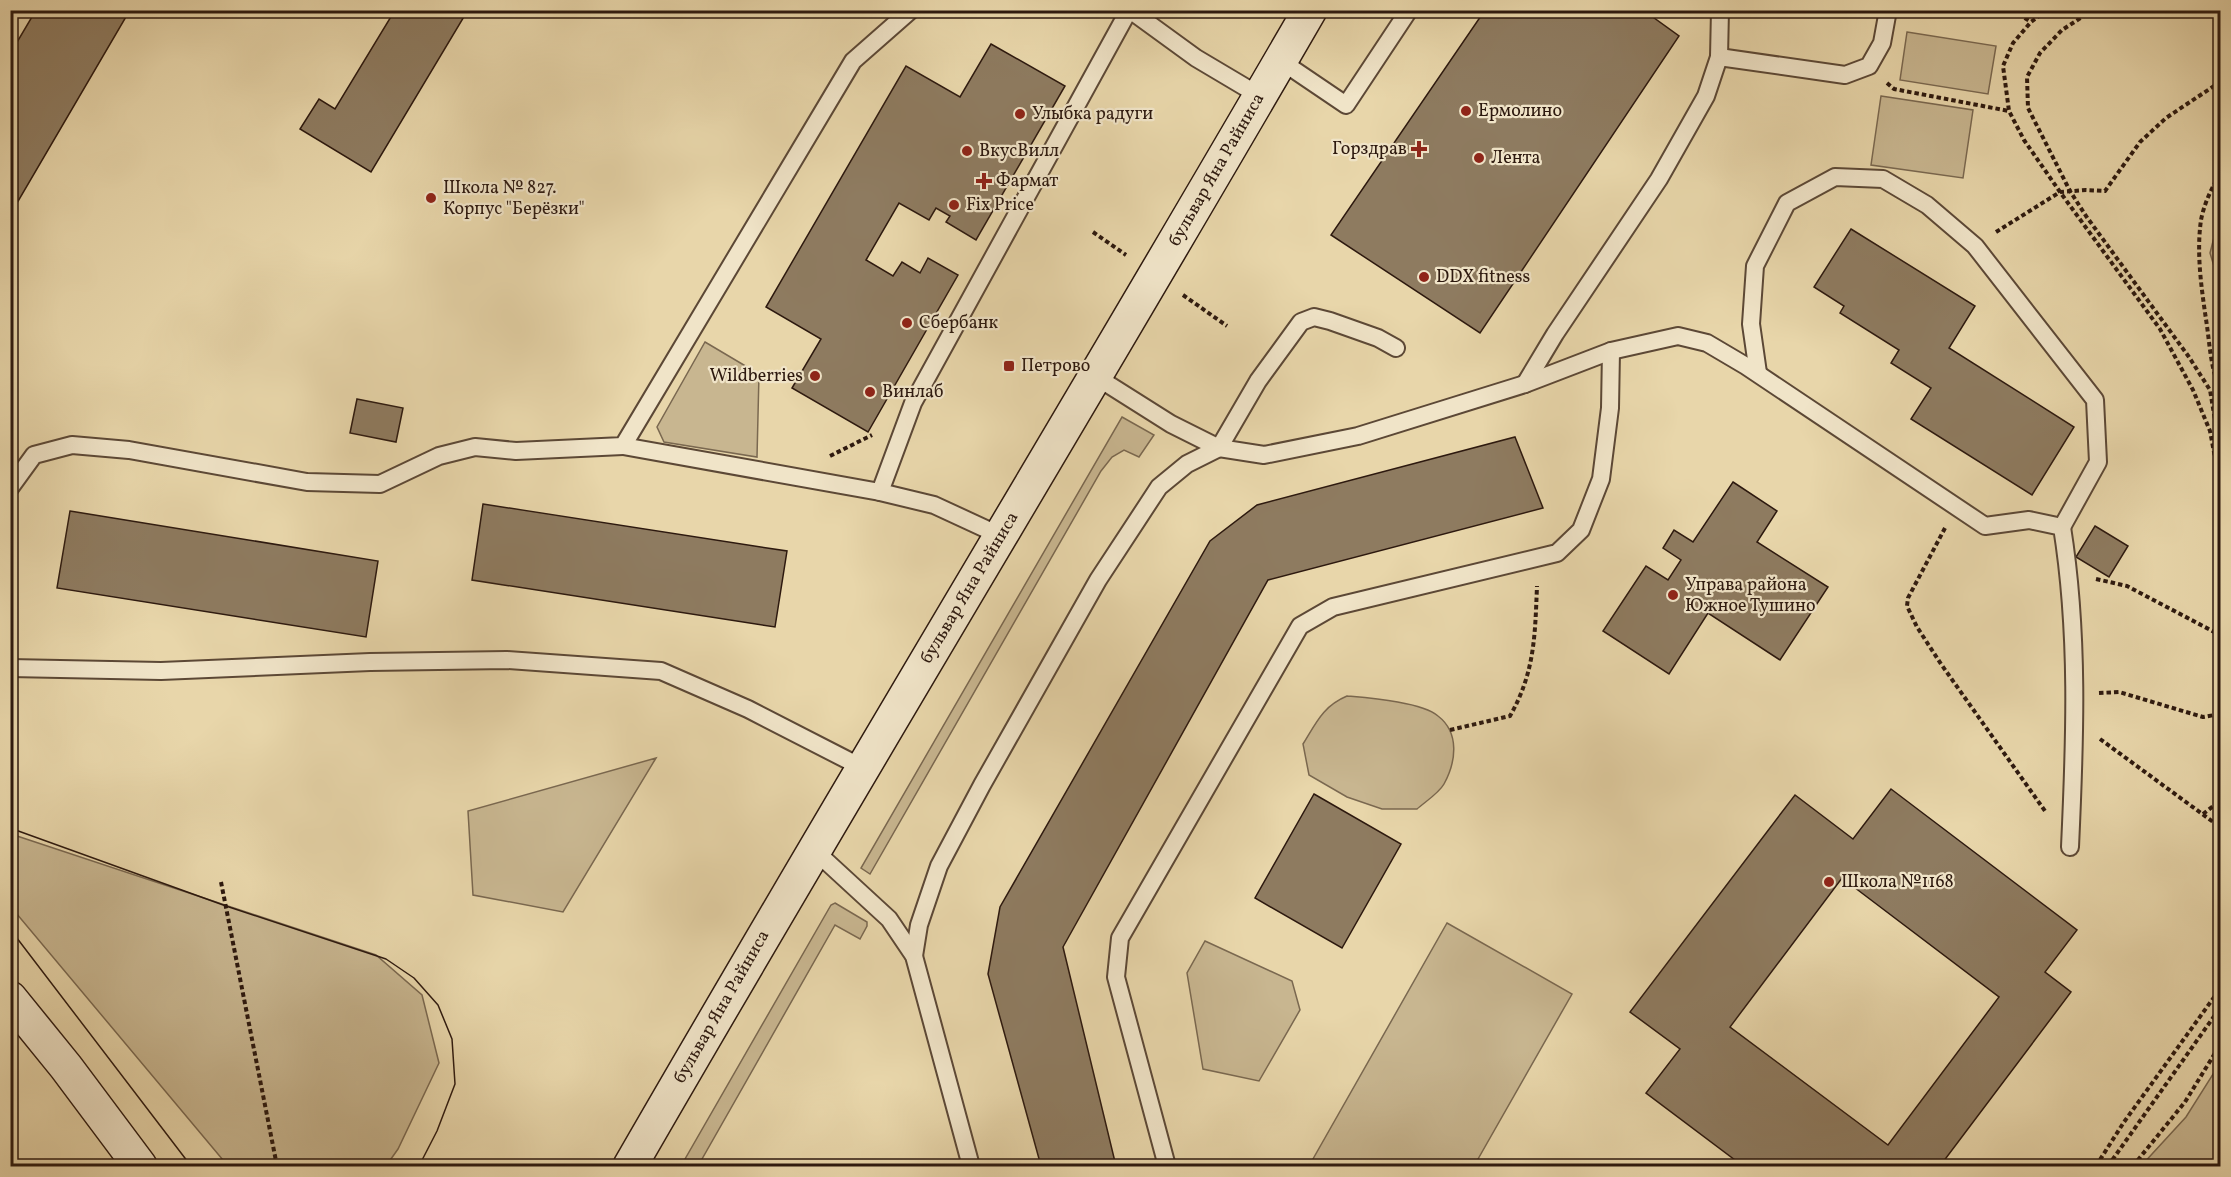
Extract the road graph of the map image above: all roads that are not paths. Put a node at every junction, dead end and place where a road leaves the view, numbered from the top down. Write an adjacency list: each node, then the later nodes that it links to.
1 (911, 10): 15 (lane)
2 (1130, 10): 9 (lane); 18 (lane)
3 (1310, 10): 8 (main road, бульвар Яна Райниса)
4 (1409, 10): 8 (lane)
5 (1720, 10): 7 (lane)
6 (1888, 10): 7 (lane)
7 (1719, 57): 14 (lane)
8 (1281, 61): 9 (main road, бульвар Яна Райниса)
9 (1260, 96): 13 (main road, бульвар Яна Райниса)
10 (1396, 348): 16 (lane)
11 (1611, 351): 12 (lane); 14 (lane); 30 (lane)
12 (1758, 374): 19 (lane); 19 (lane)
13 (1095, 376): 16 (lane); 20 (main road, бульвар Яна Райниса)
14 (1525, 384): 16 (lane)
15 (623, 446): 17 (lane); 18 (lane)
16 (1219, 448): 25 (lane)
17 (10, 488)
18 (880, 492): 20 (lane)
19 (2062, 527): 23 (lane)
20 (1001, 536): 22 (main road, бульвар Яна Райниса)
21 (10, 668): 22 (lane)
22 (863, 768): 24 (main road, бульвар Яна Райниса)
23 (2070, 847)
24 (814, 850): 25 (lane); 28 (main road, бульвар Яна Райниса)
25 (914, 956): 29 (lane)
26 (10, 998): 27 (main road)
27 (140, 1167)
28 (630, 1167)
29 (971, 1167)
30 (1167, 1167)

